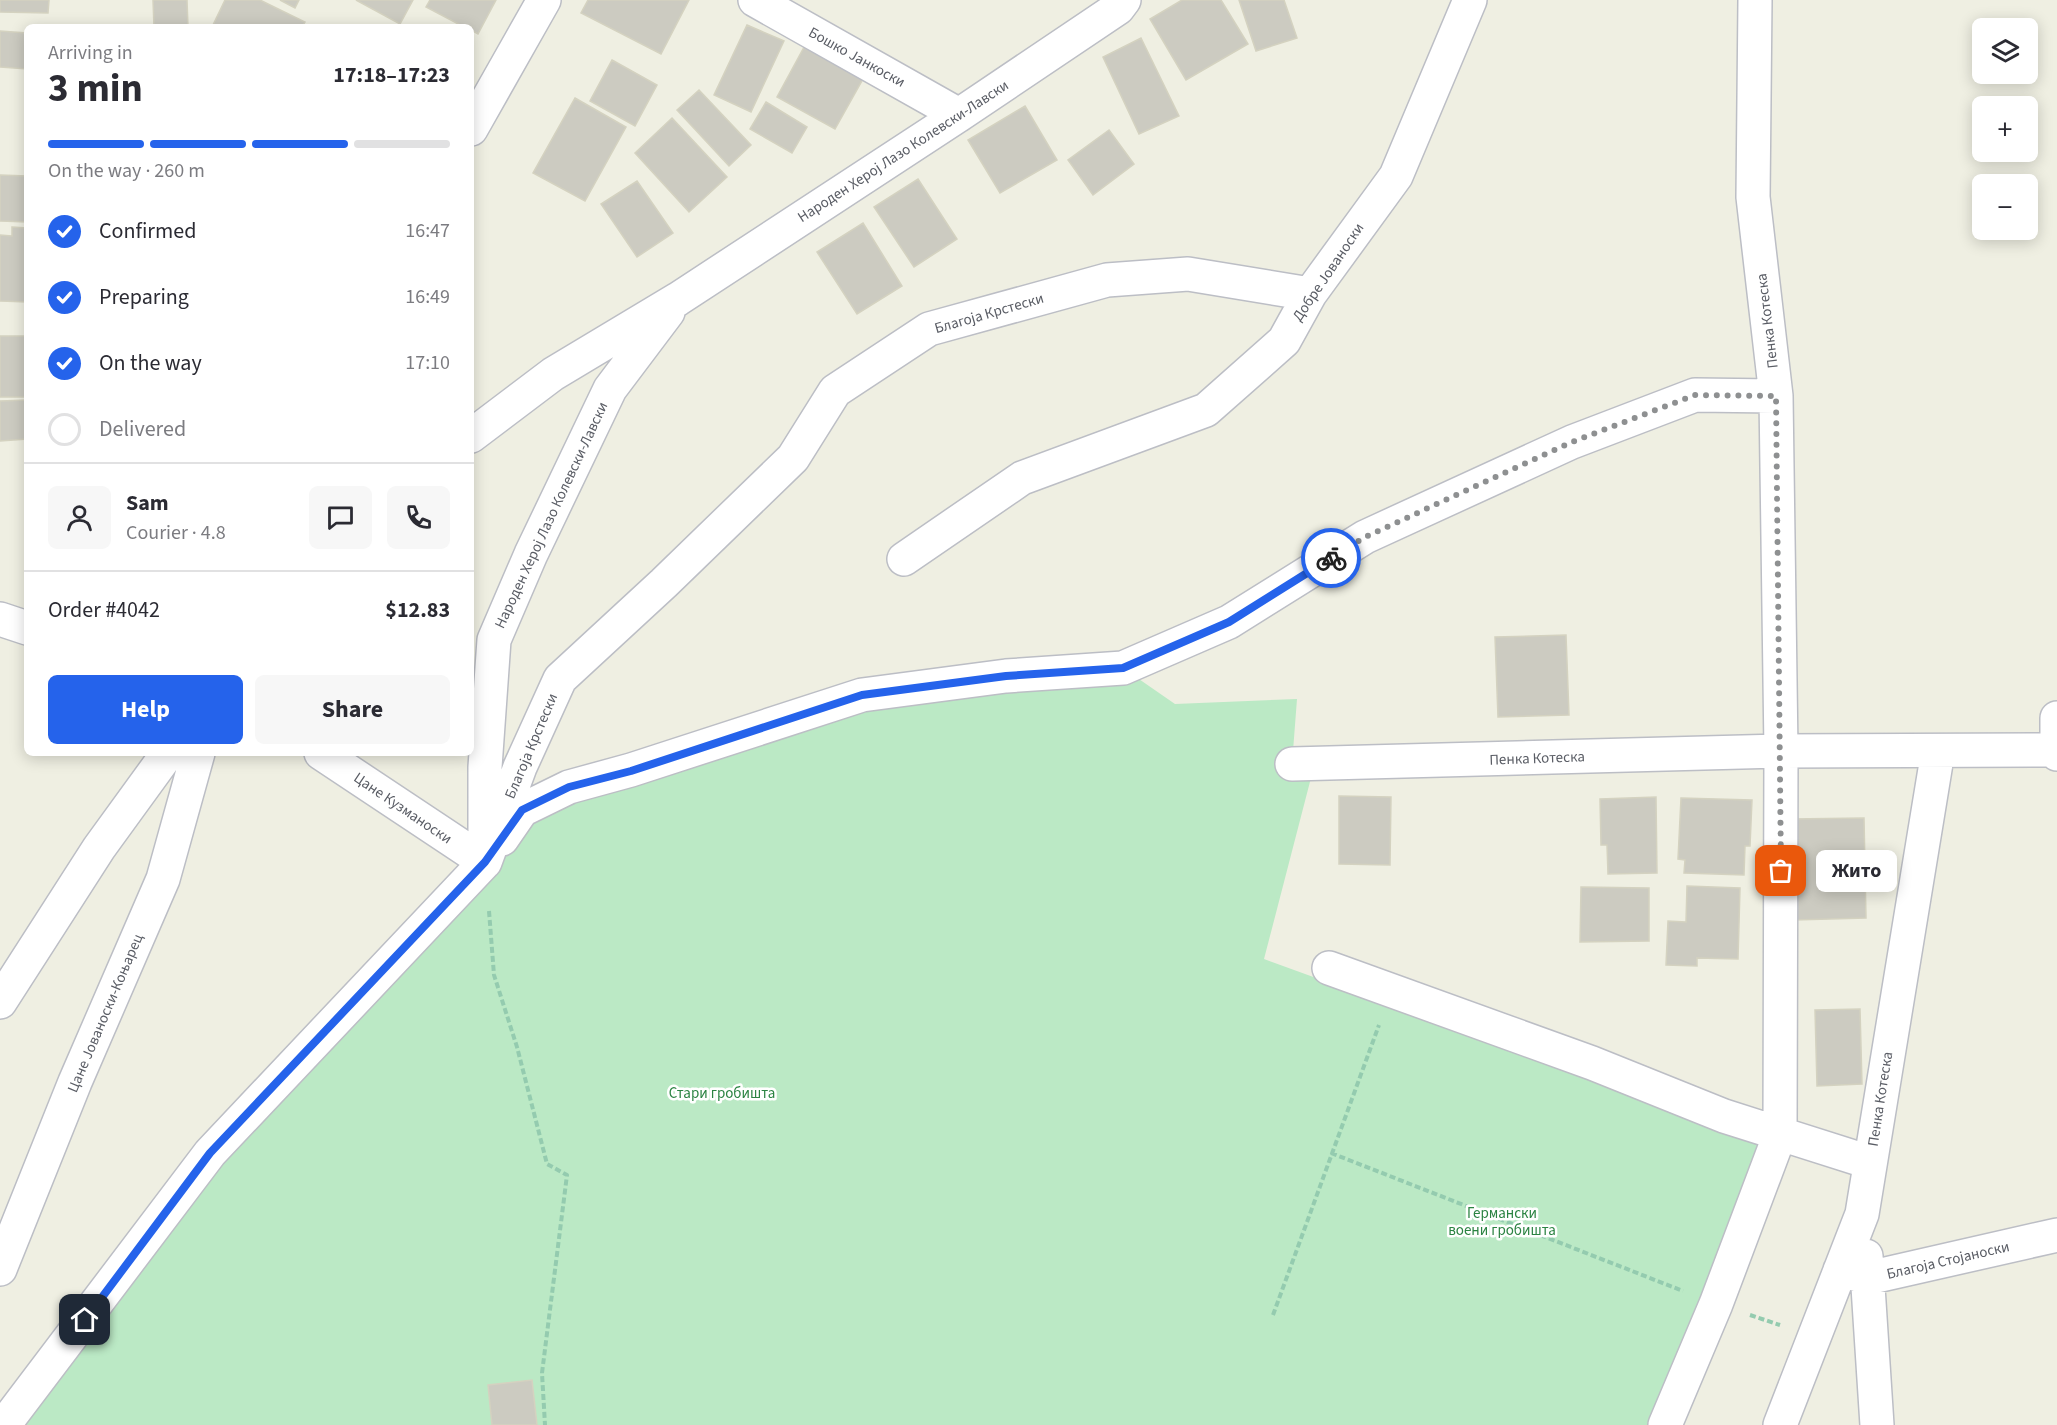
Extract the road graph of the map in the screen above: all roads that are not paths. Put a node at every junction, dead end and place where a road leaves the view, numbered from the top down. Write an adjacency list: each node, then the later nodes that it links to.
1 (544, 0): 7 (street)
2 (755, 0): 6 (street, Бошко Јанкоски)
3 (1470, 0): 8 (street, Добре Јованоски)
4 (1755, 0): 10 (street, Пенка Котеска)
5 (1126, 3): 6 (street, Народен Херој Лазо Колевски-Лавски)
6 (959, 115): 9 (street, Народен Херој Лазо Колевски-Лавски)
7 (474, 124)
8 (1310, 294): 12 (street, Добре Јованоски); 23 (street, Благоја Крстески)
9 (678, 299): 11 (street, Народен Херој Лазо Колевски-Лавски); 23 (street, Народен Херој Лазо Колевски-Лавски)
10 (1776, 396): 16 (street, Пенка Котеска); 23 (street)
11 (474, 434)
12 (904, 559)
13 (0, 619): 14 (street)
14 (24, 627)
15 (2057, 718): 18 (street)
16 (1781, 751): 17 (street, Пенка Котеска); 22 (street, Пенка Котеска); 26 (street, Пенка Котеска)
17 (1938, 751): 18 (street, Пенка Котеска); 27 (street, Пенка Котеска)
18 (2057, 752)
19 (166, 756): 25 (street)
20 (197, 756): 29 (street, Цане Јованоски-Коњарец)
21 (326, 756): 23 (street, Цане Кузманоски)
22 (1292, 764)
23 (485, 862): 31 (street, Благоја Крстески)
24 (1329, 968): 26 (street, Пенка Котеска)
25 (0, 1002)
26 (1780, 1134): 27 (street, Пенка Котеска); 32 (street, Пенка Котеска)
27 (1869, 1162): 30 (street, Пенка Котеска)
28 (2057, 1235): 30 (street, Благоја Стојаноски)
29 (0, 1269)
30 (1854, 1274): 33 (street, Пенка Котеска); 34 (street, Пенка Котеска)
31 (4, 1425)
32 (1665, 1425)
33 (1780, 1425)
34 (1877, 1425)

